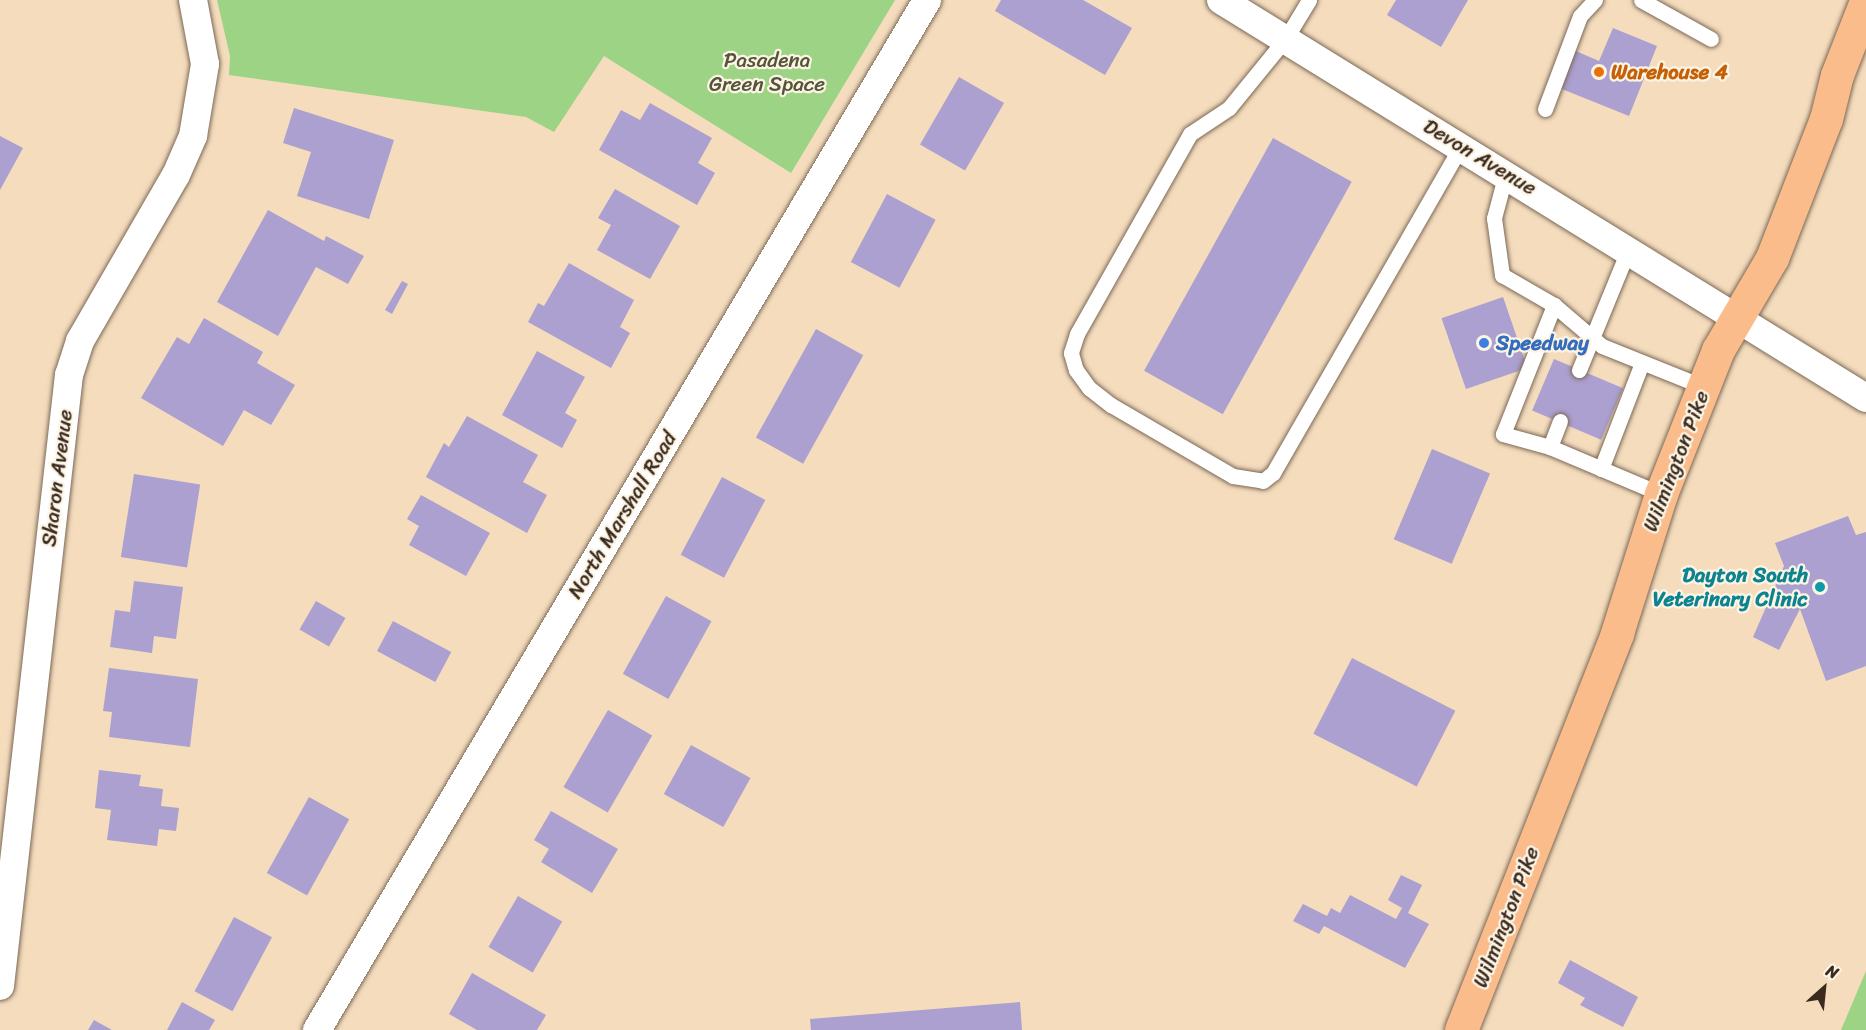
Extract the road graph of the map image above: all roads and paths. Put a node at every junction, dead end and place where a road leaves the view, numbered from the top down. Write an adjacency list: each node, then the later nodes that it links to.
1 (193, 0): 25 (street, Sharon Avenue)
2 (927, 0): 26 (street, North Marshall Road)
3 (1221, 0): 8 (street, Devon Avenue)
4 (1309, 0): 8 (lane)
5 (1595, 0): 10 (lane)
6 (1641, 0): 9 (lane)
7 (1866, 1): 15 (main road, Wilmington Pike)
8 (1286, 38): 11 (street, Devon Avenue); 11 (lane)
9 (1711, 39)
10 (1545, 109)
11 (1461, 146): 12 (street, Devon Avenue)
12 (1506, 173): 13 (street, Devon Avenue); 14 (lane)
13 (1628, 253): 15 (street, Devon Avenue); 16 (lane)
14 (1554, 305): 16 (lane); 22 (lane)
15 (1736, 319): 19 (main road, Wilmington Pike); 20 (street, Devon Avenue)
16 (1589, 339): 17 (lane); 18 (lane)
17 (1642, 363): 19 (lane); 23 (lane)
18 (1579, 370)
19 (1704, 387): 24 (main road, Wilmington Pike)
20 (1866, 398)
21 (1560, 422): 22 (lane)
22 (1550, 447): 23 (lane)
23 (1601, 469): 24 (lane)
24 (1661, 494): 27 (main road, Wilmington Pike)
25 (0, 986)
26 (317, 1030)
27 (1461, 1030)

